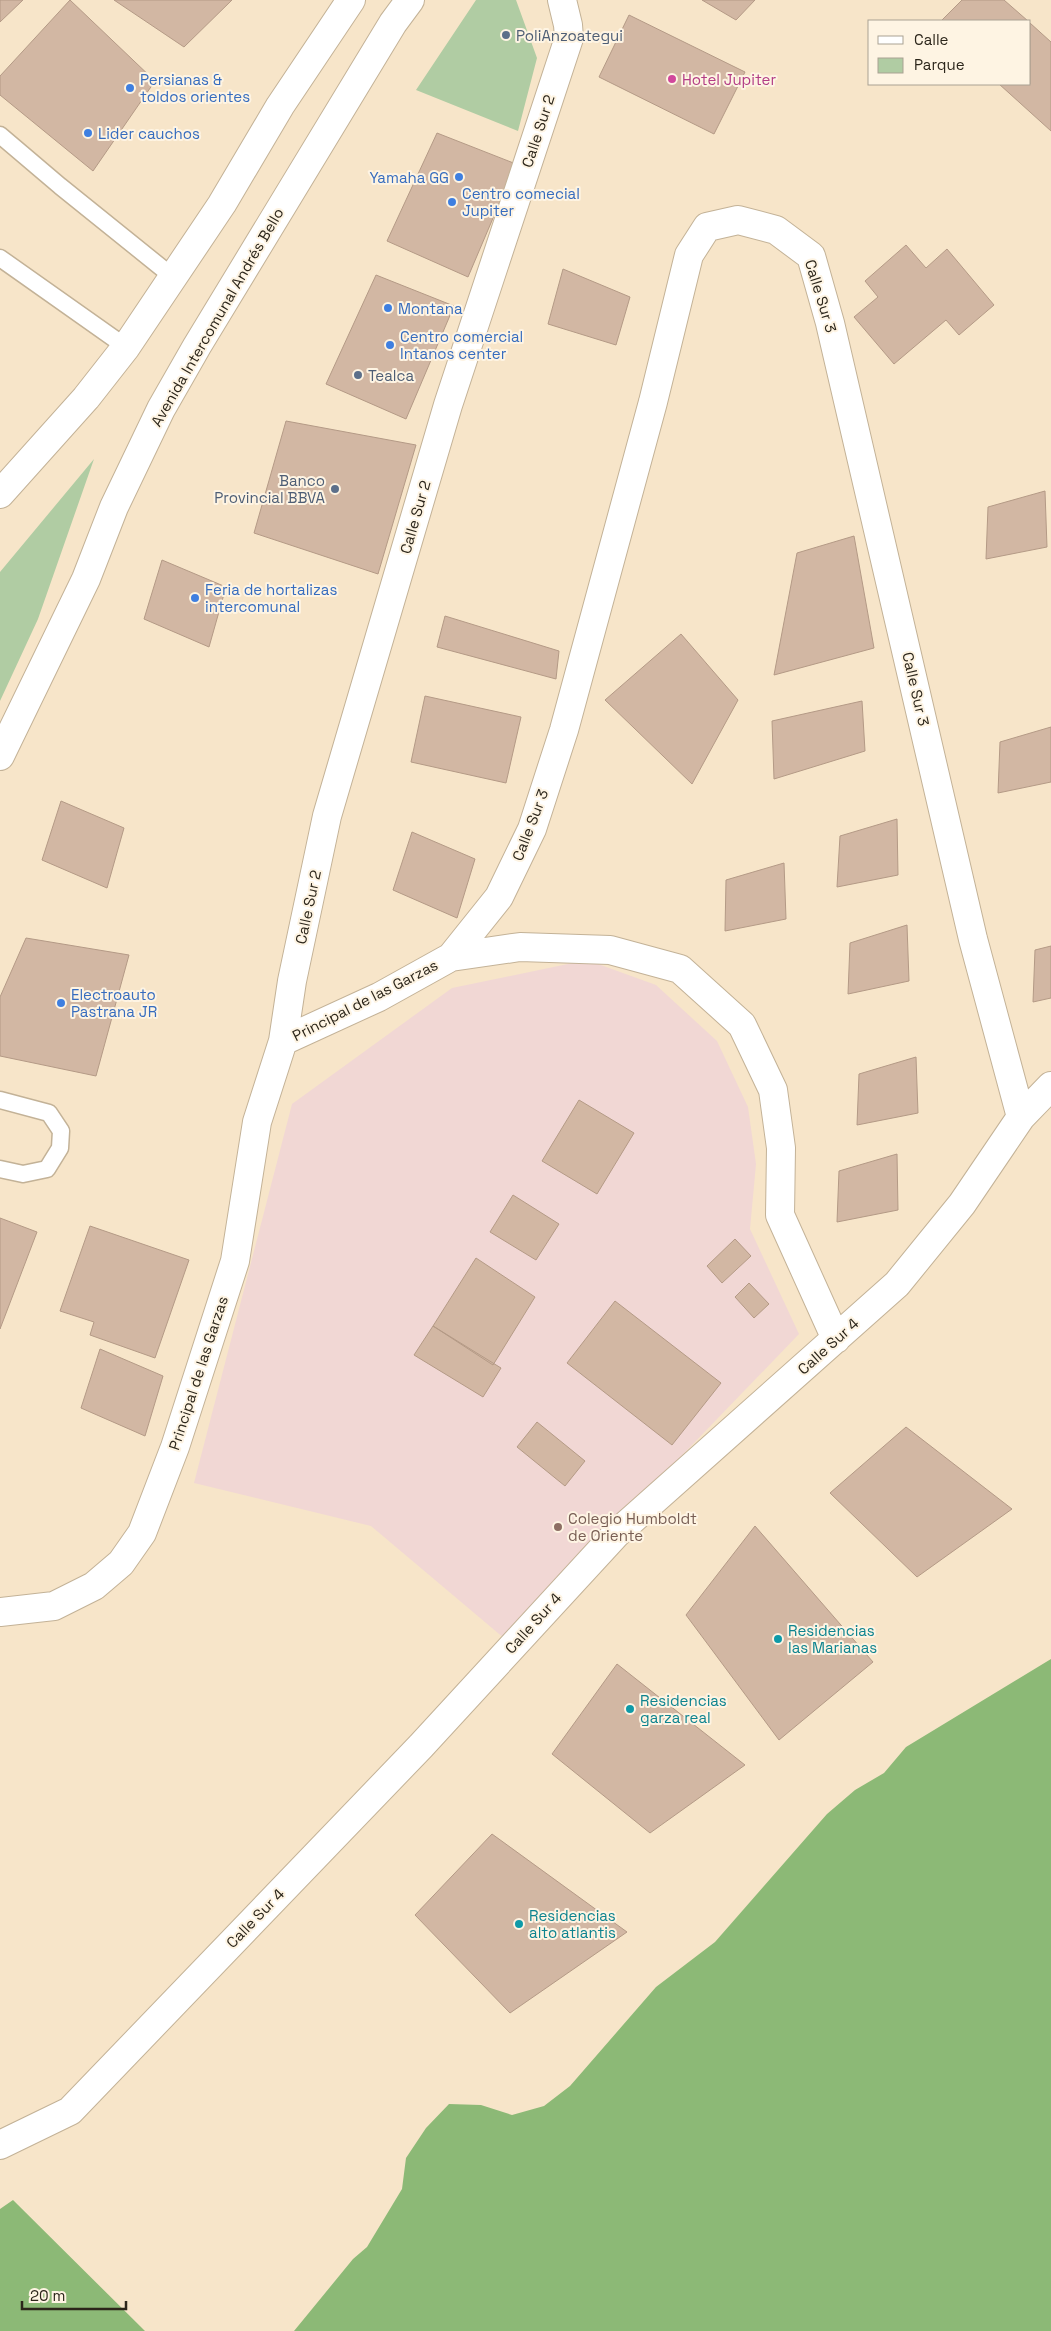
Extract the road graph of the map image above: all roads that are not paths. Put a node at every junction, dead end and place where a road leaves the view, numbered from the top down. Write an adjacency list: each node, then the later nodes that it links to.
1 (410, 0): 9 (street, Avenida Intercomunal Andrés Bello)
2 (562, 0): 11 (street, Calle Sur 2)
3 (349, 1): 6 (street)
4 (0, 135): 6 (lane)
5 (0, 258): 7 (lane)
6 (173, 277): 7 (street)
7 (126, 347): 8 (street)
8 (0, 494)
9 (0, 756)
10 (451, 957): 11 (street, Principal de las Garzas); 14 (street, Calle Sur 3); 16 (street, Principal de las Garzas)
11 (283, 1042): 17 (street, Principal de las Garzas)
12 (1051, 1086): 14 (street, Calle Sur 4)
13 (0, 1100): 15 (lane)
14 (1021, 1117): 16 (street, Calle Sur 4)
15 (0, 1169)
16 (836, 1339): 18 (street, Calle Sur 4)
17 (0, 1612)
18 (0, 2145)

